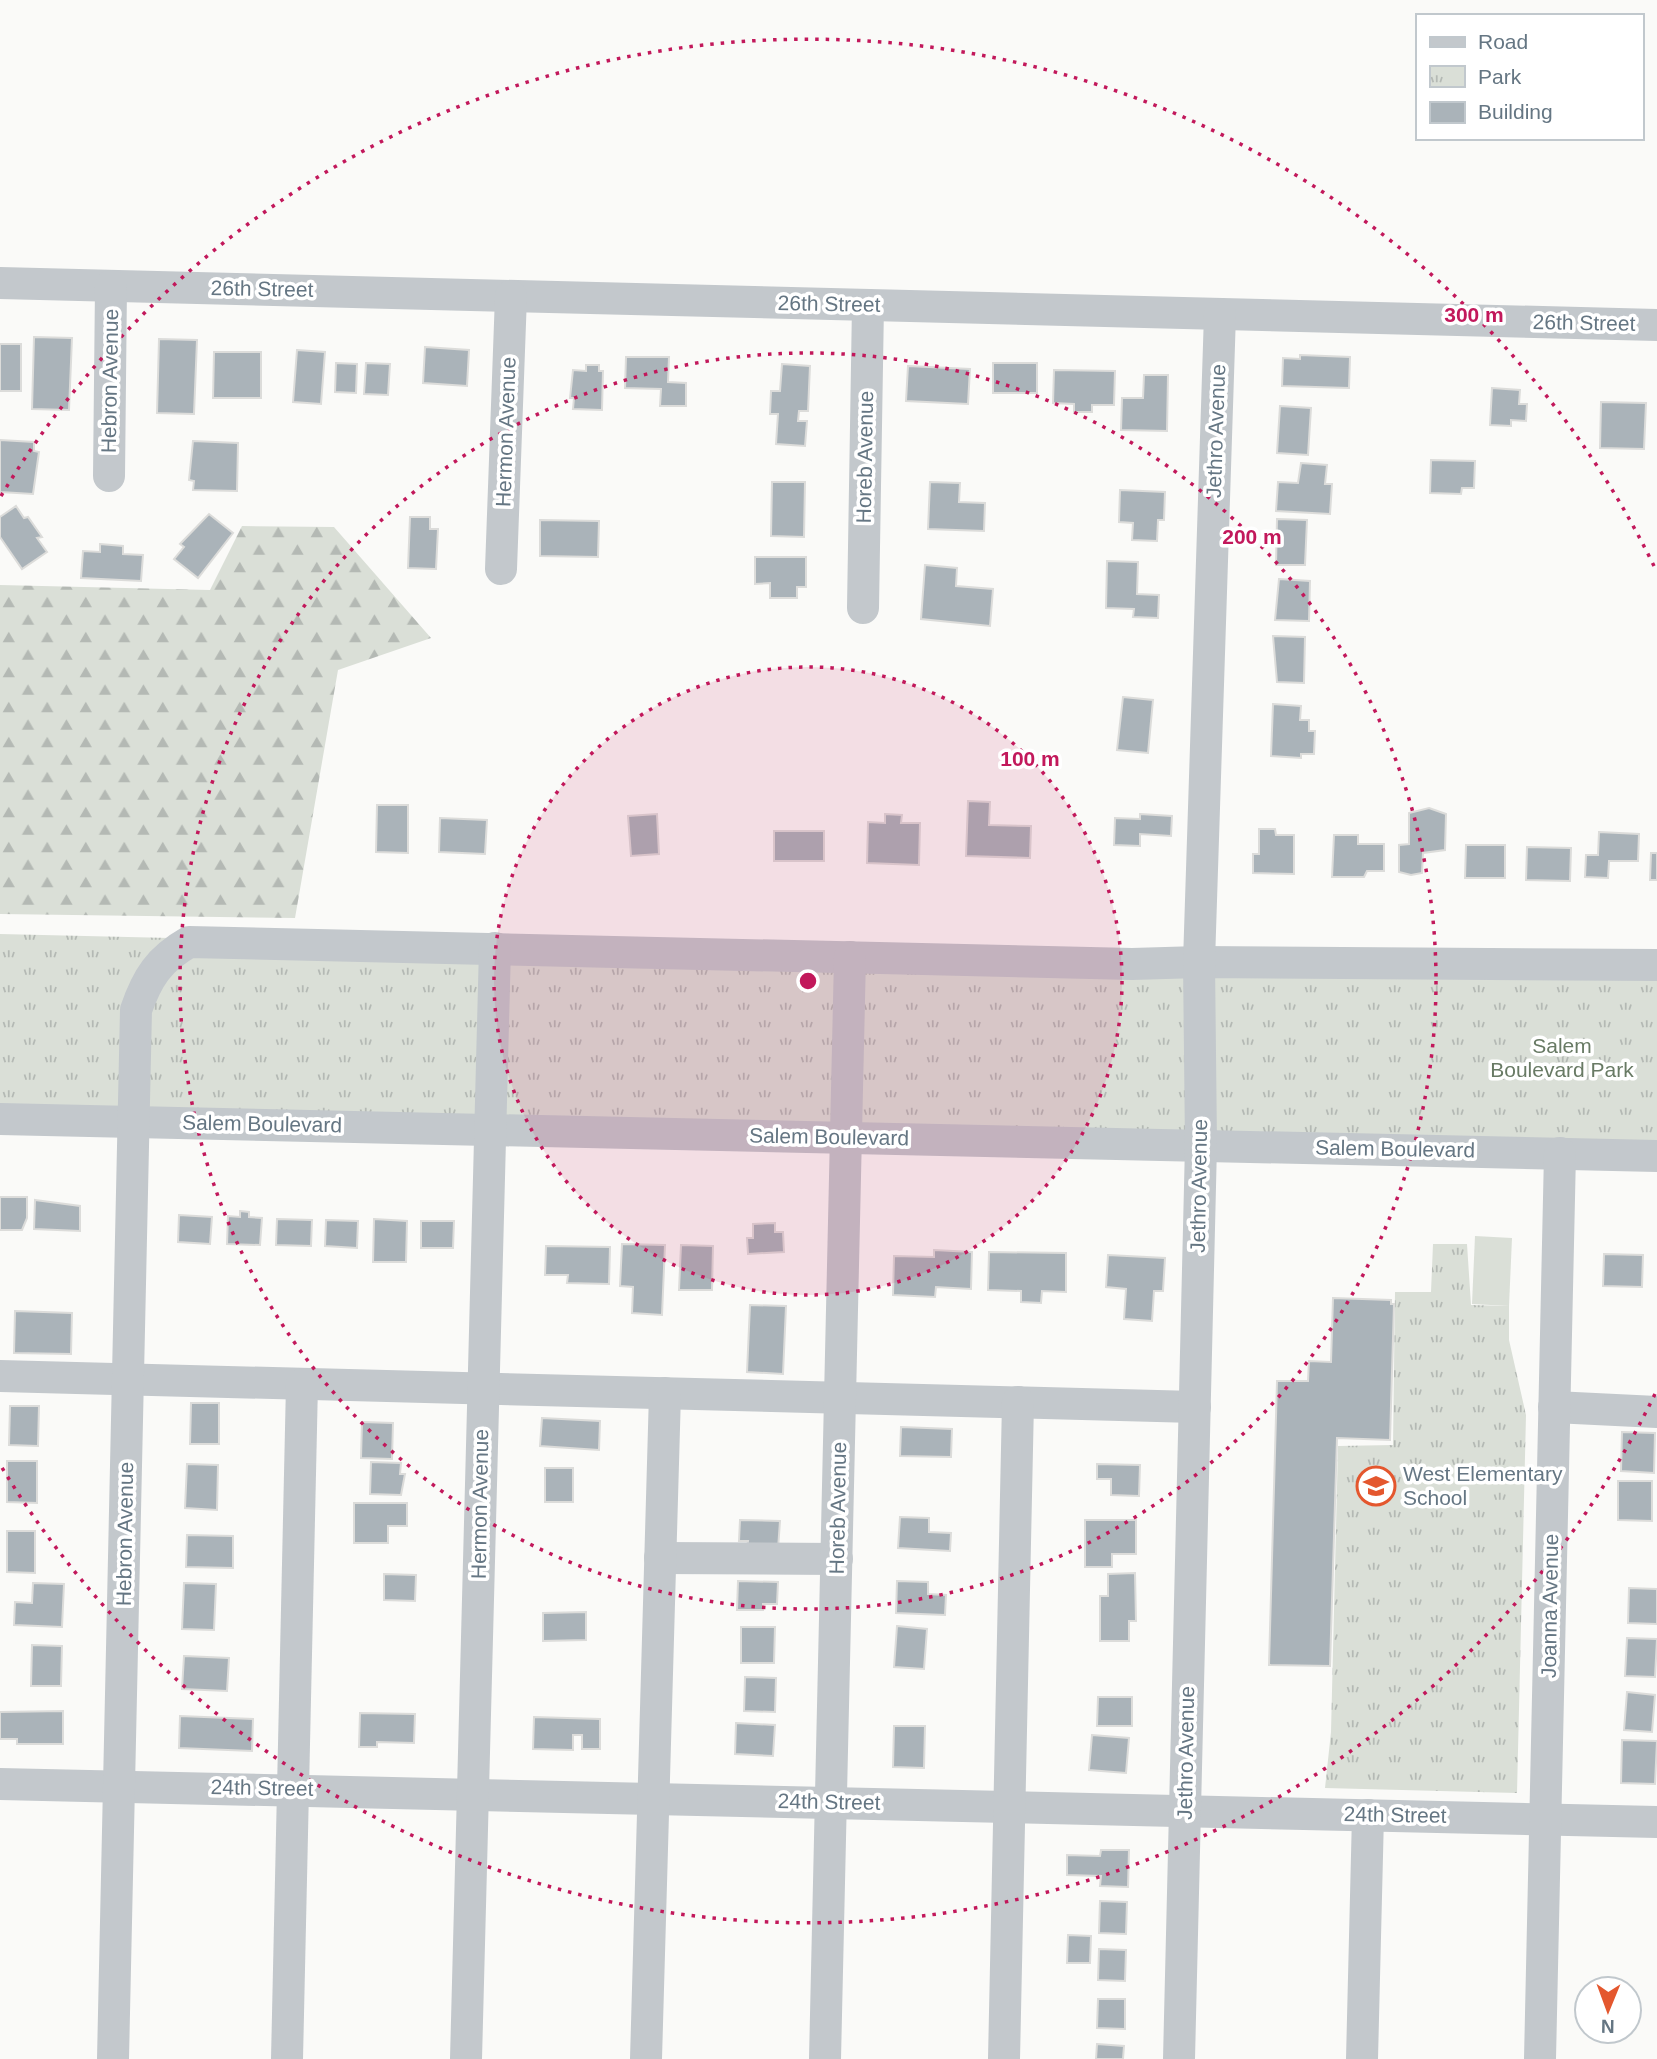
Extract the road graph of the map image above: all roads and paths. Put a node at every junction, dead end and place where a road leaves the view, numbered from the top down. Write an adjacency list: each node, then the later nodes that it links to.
1 (0, 283): 2 (street, 26th Street)
2 (111, 286): 3 (street, 26th Street); 7 (street, Hebron Avenue)
3 (511, 296): 4 (street, 26th Street); 8 (street, Hermon Avenue)
4 (868, 305): 5 (street, 26th Street); 9 (street, Horeb Avenue)
5 (1220, 314): 6 (street, 26th Street); 12 (street, Jethro Avenue)
6 (1657, 325)
7 (109, 475)
8 (501, 569)
9 (863, 608)
10 (495, 948): 11 (street); 15 (street, Hebron Avenue); 16 (street, Hermon Avenue)
11 (850, 957): 12 (street); 17 (street, Horeb Avenue)
12 (1199, 962): 13 (street); 18 (street, Jethro Avenue)
13 (1657, 965)
14 (0, 1119): 15 (street, Salem Boulevard)
15 (135, 1122): 16 (street, Salem Boulevard); 22 (street, Hebron Avenue)
16 (490, 1129): 17 (street, Salem Boulevard); 24 (street, Hermon Avenue)
17 (846, 1137): 18 (street, Salem Boulevard); 26 (street, Horeb Avenue)
18 (1201, 1145): 19 (street, Salem Boulevard); 28 (street, Jethro Avenue)
19 (1560, 1153): 20 (street, Salem Boulevard); 29 (street, Joanna Avenue)
20 (1657, 1156)
21 (0, 1376): 22 (street)
22 (129, 1379): 23 (street); 34 (street, Hebron Avenue)
23 (302, 1384): 24 (street); 35 (street)
24 (484, 1388): 25 (street); 36 (street, Hermon Avenue)
25 (665, 1393): 26 (street); 31 (street)
26 (840, 1398): 27 (street); 32 (street, Horeb Avenue)
27 (1018, 1402): 28 (street); 39 (street)
28 (1195, 1407): 40 (street, Jethro Avenue)
29 (1554, 1407): 30 (street); 42 (street, Joanna Avenue)
30 (1657, 1412)
31 (660, 1558): 32 (street); 37 (street)
32 (836, 1559): 38 (street, Horeb Avenue)
33 (0, 1784): 34 (street, 24th Street)
34 (119, 1785): 35 (street, 24th Street); 44 (street, Hebron Avenue)
35 (293, 1789): 36 (street, 24th Street); 45 (street)
36 (473, 1793): 37 (street, 24th Street); 46 (street, Hermon Avenue)
37 (654, 1797): 38 (street, 24th Street); 47 (street)
38 (831, 1802): 39 (street, 24th Street); 48 (street, Horeb Avenue)
39 (1009, 1806): 40 (street, 24th Street); 49 (street)
40 (1185, 1810): 41 (street, 24th Street); 50 (street, Jethro Avenue)
41 (1368, 1815): 42 (street, 24th Street); 51 (street)
42 (1545, 1819): 43 (street, 24th Street); 52 (street, Joanna Avenue)
43 (1657, 1822)
44 (113, 2059)
45 (287, 2059)
46 (466, 2059)
47 (646, 2059)
48 (825, 2059)
49 (1004, 2059)
50 (1179, 2059)
51 (1362, 2059)
52 (1540, 2059)

